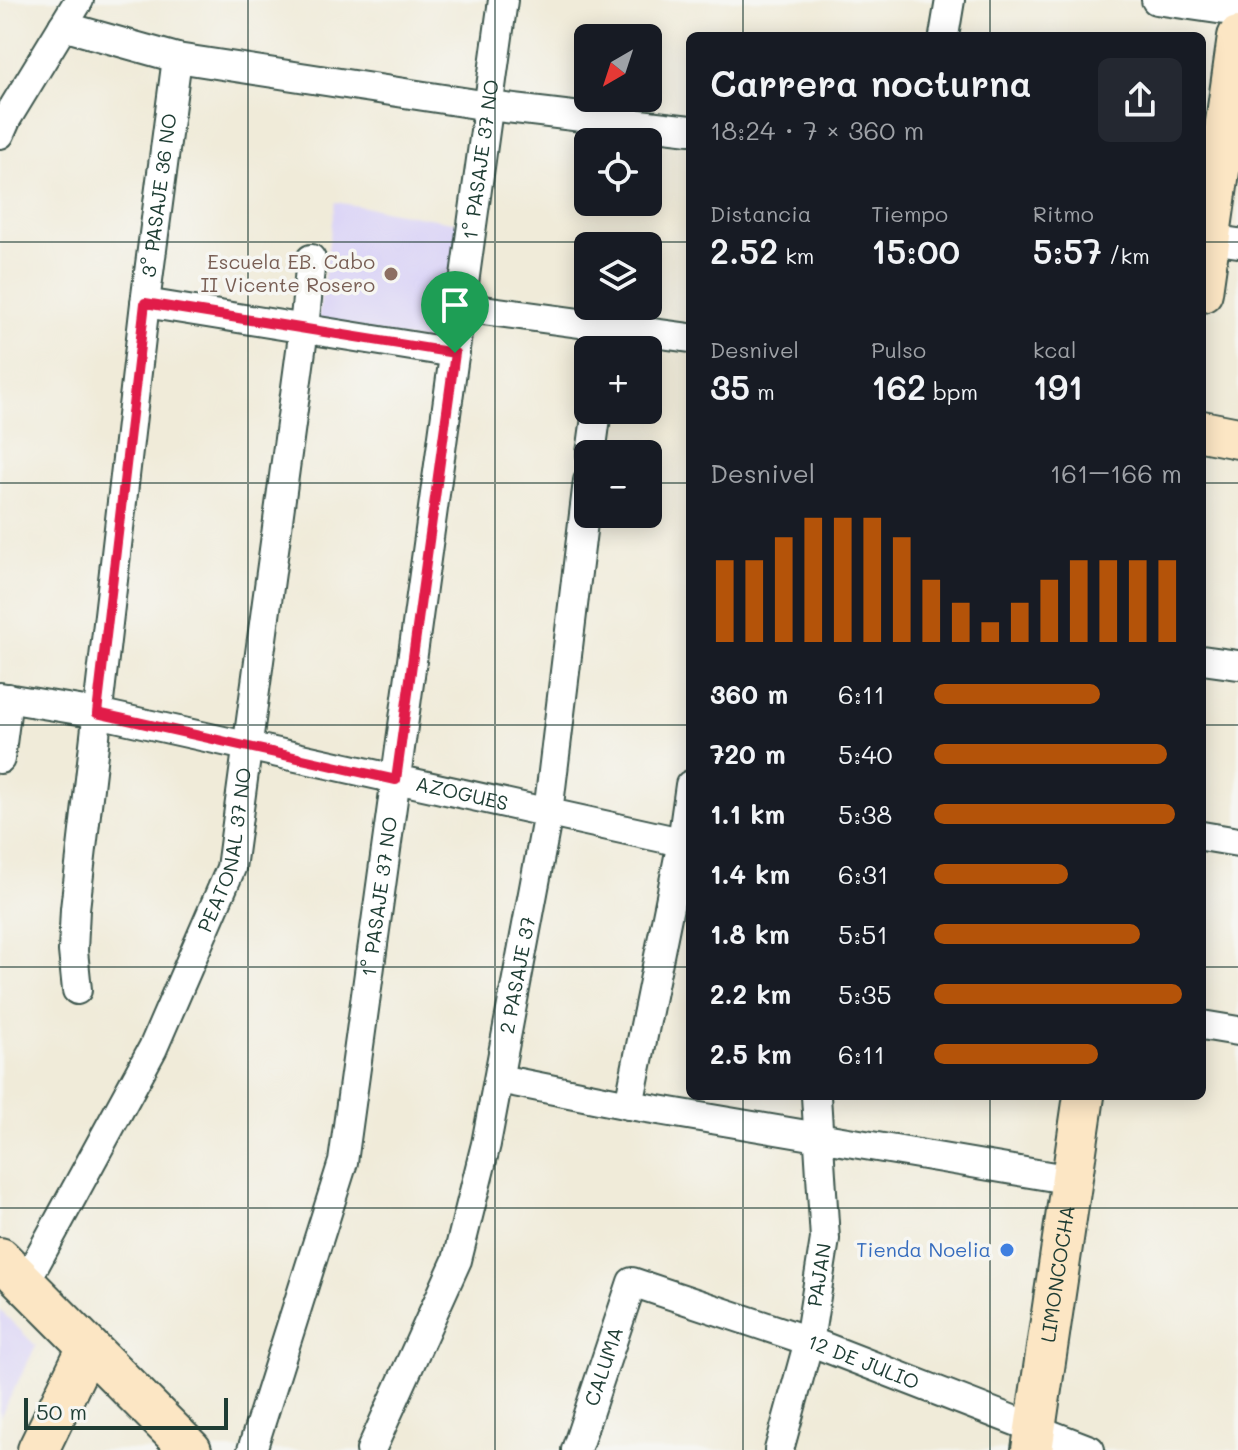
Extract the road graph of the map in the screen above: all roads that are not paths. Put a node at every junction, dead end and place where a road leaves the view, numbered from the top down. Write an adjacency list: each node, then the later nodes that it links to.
1 (79, 0): 6 (street)
2 (503, 0): 10 (street, 1° PASAJE 37 NO)
3 (950, 0): 7 (street)
4 (1156, 0): 5 (street)
5 (1238, 12)
6 (63, 26): 9 (street); 11 (street)
7 (945, 32)
8 (1237, 51): 13 (street)
9 (177, 58): 10 (street); 17 (street, 3° PASAJE 36 NO)
10 (489, 106): 12 (street); 18 (street, 1° PASAJE 37 NO)
11 (2, 122)
12 (686, 130)
13 (1209, 178): 14 (street)
14 (1223, 241): 16 (street)
15 (311, 259): 19 (street, PEATONAL 37 NO)
16 (1206, 282)
17 (145, 303): 19 (street); 30 (street, 3° PASAJE 36 NO)
18 (461, 307): 20 (street); 23 (street, 1° PASAJE 37 NO)
19 (304, 328): 23 (street); 31 (street, PEATONAL 37 NO)
20 (596, 336)
21 (662, 338): 22 (street)
22 (686, 338)
23 (455, 353): 33 (street, 1° PASAJE 37 NO)
24 (1206, 432): 25 (street)
25 (1238, 438)
26 (582, 528): 34 (street, 2 PASAJE 37)
27 (1206, 661): 28 (street)
28 (1238, 665)
29 (4, 698): 30 (street, AZOGUES); 32 (street)
30 (97, 713): 31 (street, AZOGUES); 38 (street, 3° PASAJE 36 NO)
31 (248, 748): 33 (street, AZOGUES); 47 (street, PEATONAL 37 NO)
32 (0, 759)
33 (396, 780): 34 (street, AZOGUES); 54 (street, 1° PASAJE 37 NO)
34 (548, 813): 37 (street, AZOGUES); 41 (street, 2 PASAJE 37)
35 (1206, 837): 36 (street)
36 (1238, 842)
37 (686, 843): 44 (street)
38 (77, 990)
39 (1206, 1026): 40 (street)
40 (1238, 1031)
41 (499, 1079): 44 (street); 55 (street, 2 PASAJE 37)
42 (816, 1100): 45 (street, PAJAN)
43 (1083, 1100): 46 (street, LIMONCOCHA)
44 (629, 1105): 45 (street)
45 (819, 1135): 46 (street); 49 (street, PAJAN)
46 (1072, 1180): 51 (street, LIMONCOCHA)
47 (13, 1270): 50 (street)
48 (632, 1282): 49 (street, 12 DE JULIO); 56 (street, CALUMA)
49 (809, 1341): 51 (street, 12 DE JULIO); 57 (street, PAJAN)
50 (88, 1347): 52 (street); 53 (street)
51 (1034, 1440): 58 (street, 12 DE JULIO)
52 (38, 1450)
53 (191, 1450)
54 (252, 1450)
55 (371, 1450)
56 (576, 1450)
57 (779, 1450)
58 (1090, 1450)

